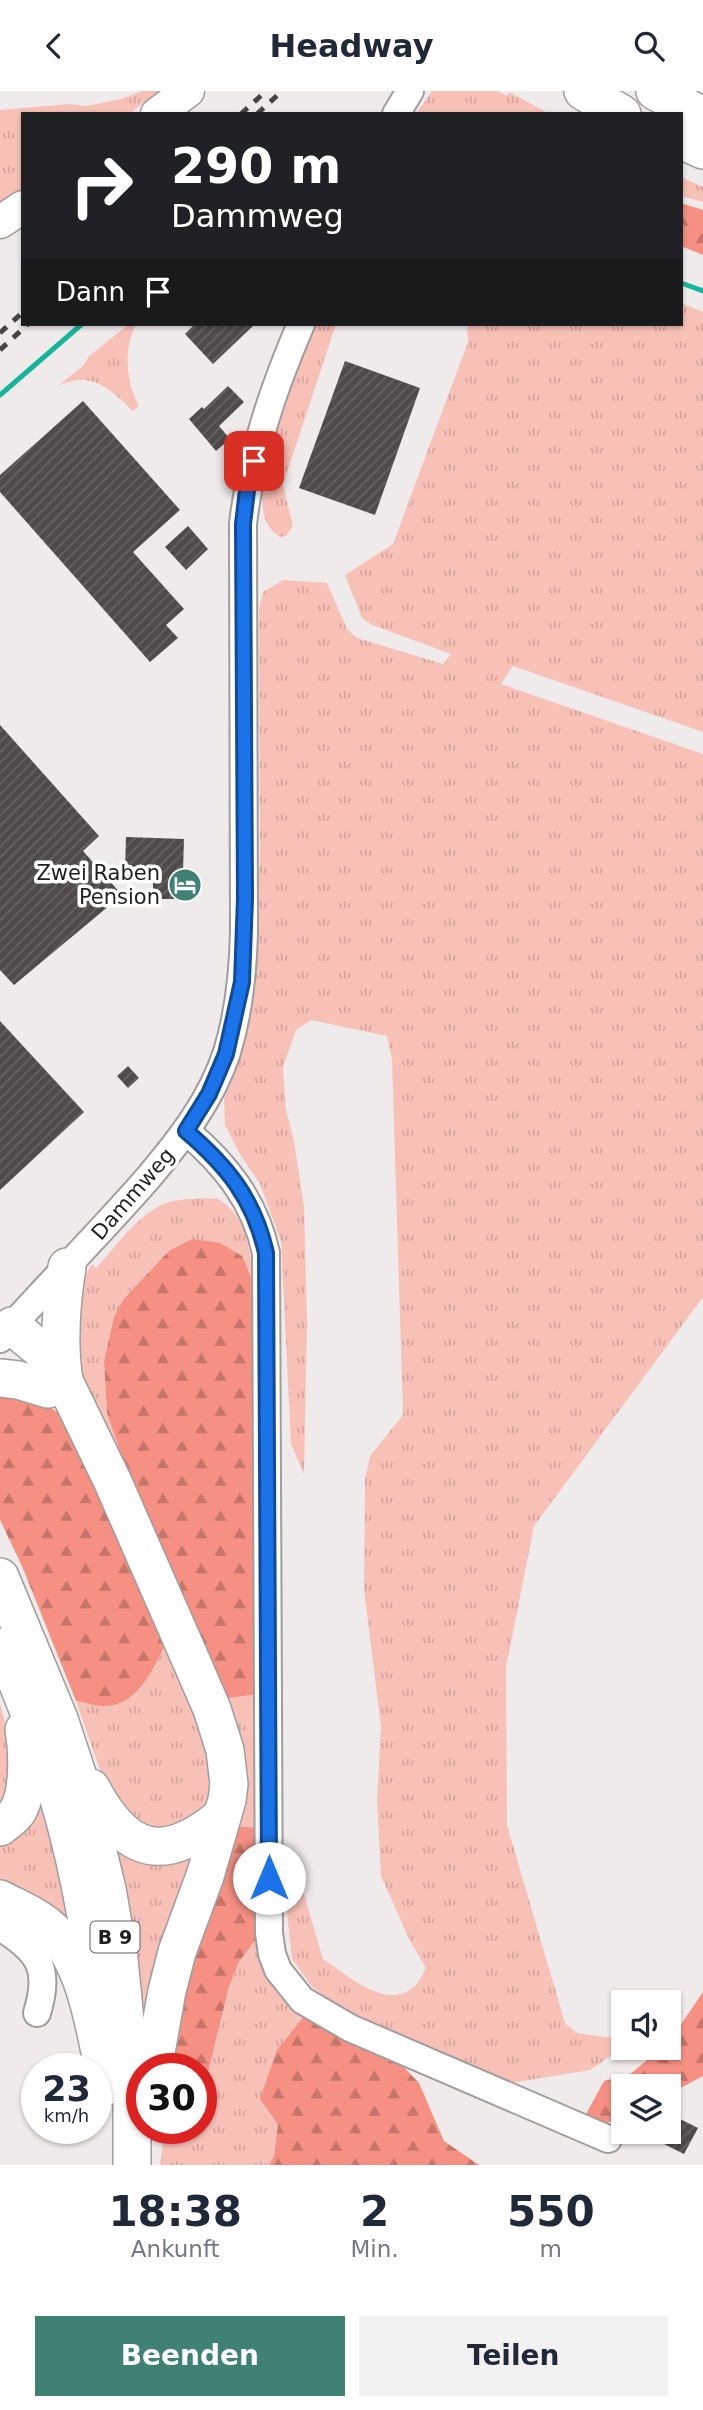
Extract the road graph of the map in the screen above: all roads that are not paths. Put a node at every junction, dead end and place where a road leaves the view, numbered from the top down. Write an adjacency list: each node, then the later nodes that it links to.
1 (188, 91): 5 (main road)
2 (410, 91): 6 (street)
3 (583, 91): 7 (highway)
4 (654, 91): 8 (highway)
5 (160, 112)
6 (397, 112)
7 (619, 112)
8 (703, 116)
9 (683, 141): 10 (highway)
10 (703, 150)
11 (21, 208): 12 (main road)
12 (0, 222)
13 (300, 326): 14 (street, Dammweg)
14 (186, 1131): 15 (street, Dammweg); 31 (street)
15 (68, 1267): 16 (street, Dammweg); 18 (highway)
16 (6, 1333): 18 (highway)
17 (0, 1378): 18 (highway)
18 (56, 1385): 22 (highway)
19 (0, 1577): 21 (highway, B 9)
20 (6, 1654): 23 (highway); 28 (highway, B 9)
21 (59, 1719): 22 (highway); 33 (highway, B 9)
22 (222, 1816): 29 (highway)
23 (0, 1827)
24 (0, 1899): 27 (highway)
25 (0, 1927): 26 (street)
26 (37, 2013)
27 (99, 2053)
28 (104, 2053)
29 (156, 2053)
30 (112, 2110): 33 (highway, B 9)
31 (608, 2139)
32 (132, 2144): 33 (highway)
33 (123, 2164)

